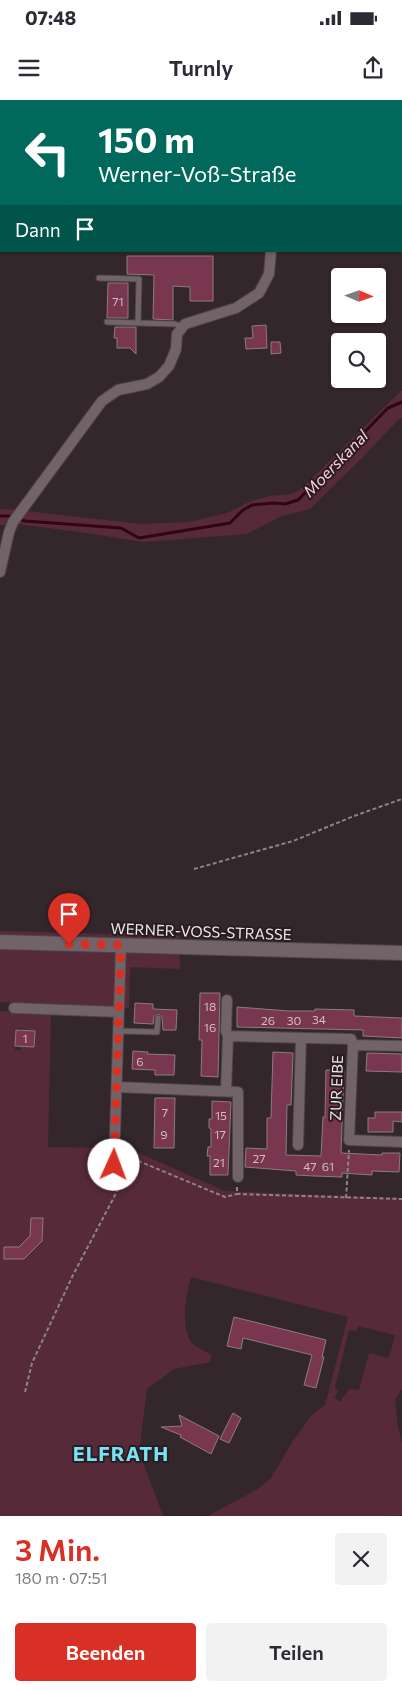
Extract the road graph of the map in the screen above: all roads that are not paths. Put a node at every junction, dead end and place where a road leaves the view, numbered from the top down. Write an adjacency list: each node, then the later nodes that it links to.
1 (271, 252): 5 (street)
2 (99, 278): 4 (lane)
3 (107, 322): 4 (lane)
4 (138, 323): 5 (lane)
5 (183, 327): 6 (street)
6 (0, 572)
7 (0, 942): 8 (main road, WERNER-VOSS-STRASSE)
8 (121, 945): 9 (main road, WERNER-VOSS-STRASSE); 12 (street)
9 (402, 953)
10 (227, 1000): 15 (street)
11 (14, 1008): 12 (street)
12 (119, 1012): 14 (street)
13 (158, 1018): 14 (lane)
14 (118, 1031): 19 (street)
15 (228, 1036): 16 (street, ZUR EIBE); 20 (street)
16 (301, 1038): 17 (street, ZUR EIBE); 22 (street)
17 (353, 1045): 18 (street, ZUR EIBE); 21 (street, ZUR EIBE)
18 (402, 1046)
19 (117, 1087): 20 (street); 23 (street)
20 (226, 1091): 24 (street)
21 (402, 1142)
22 (298, 1145)
23 (114, 1165)
24 (238, 1177)

